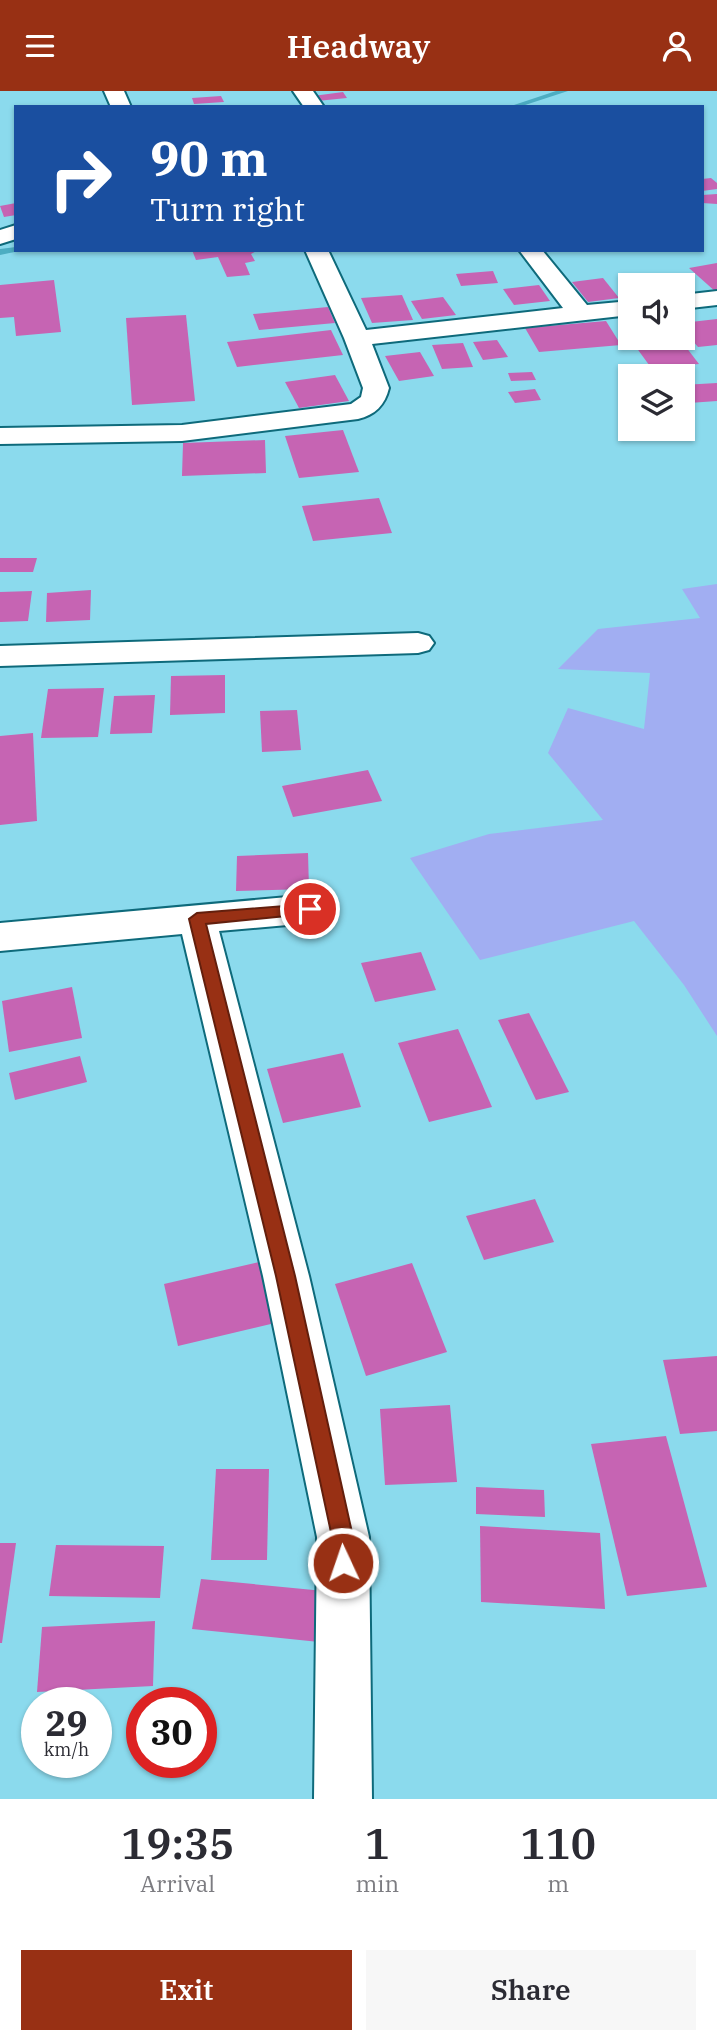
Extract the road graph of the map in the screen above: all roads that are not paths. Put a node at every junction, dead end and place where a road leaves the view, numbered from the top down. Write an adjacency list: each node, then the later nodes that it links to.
1 (317, 252): 7 (street)
2 (532, 252): 6 (street)
3 (717, 298): 4 (street)
4 (695, 301)
5 (618, 309): 6 (street)
6 (581, 314): 7 (street)
7 (357, 338): 8 (street)
8 (0, 436)
9 (418, 643): 10 (street)
10 (0, 656)
11 (310, 909): 12 (street)
12 (197, 919): 13 (street); 14 (street)
13 (0, 937)
14 (343, 1799)

